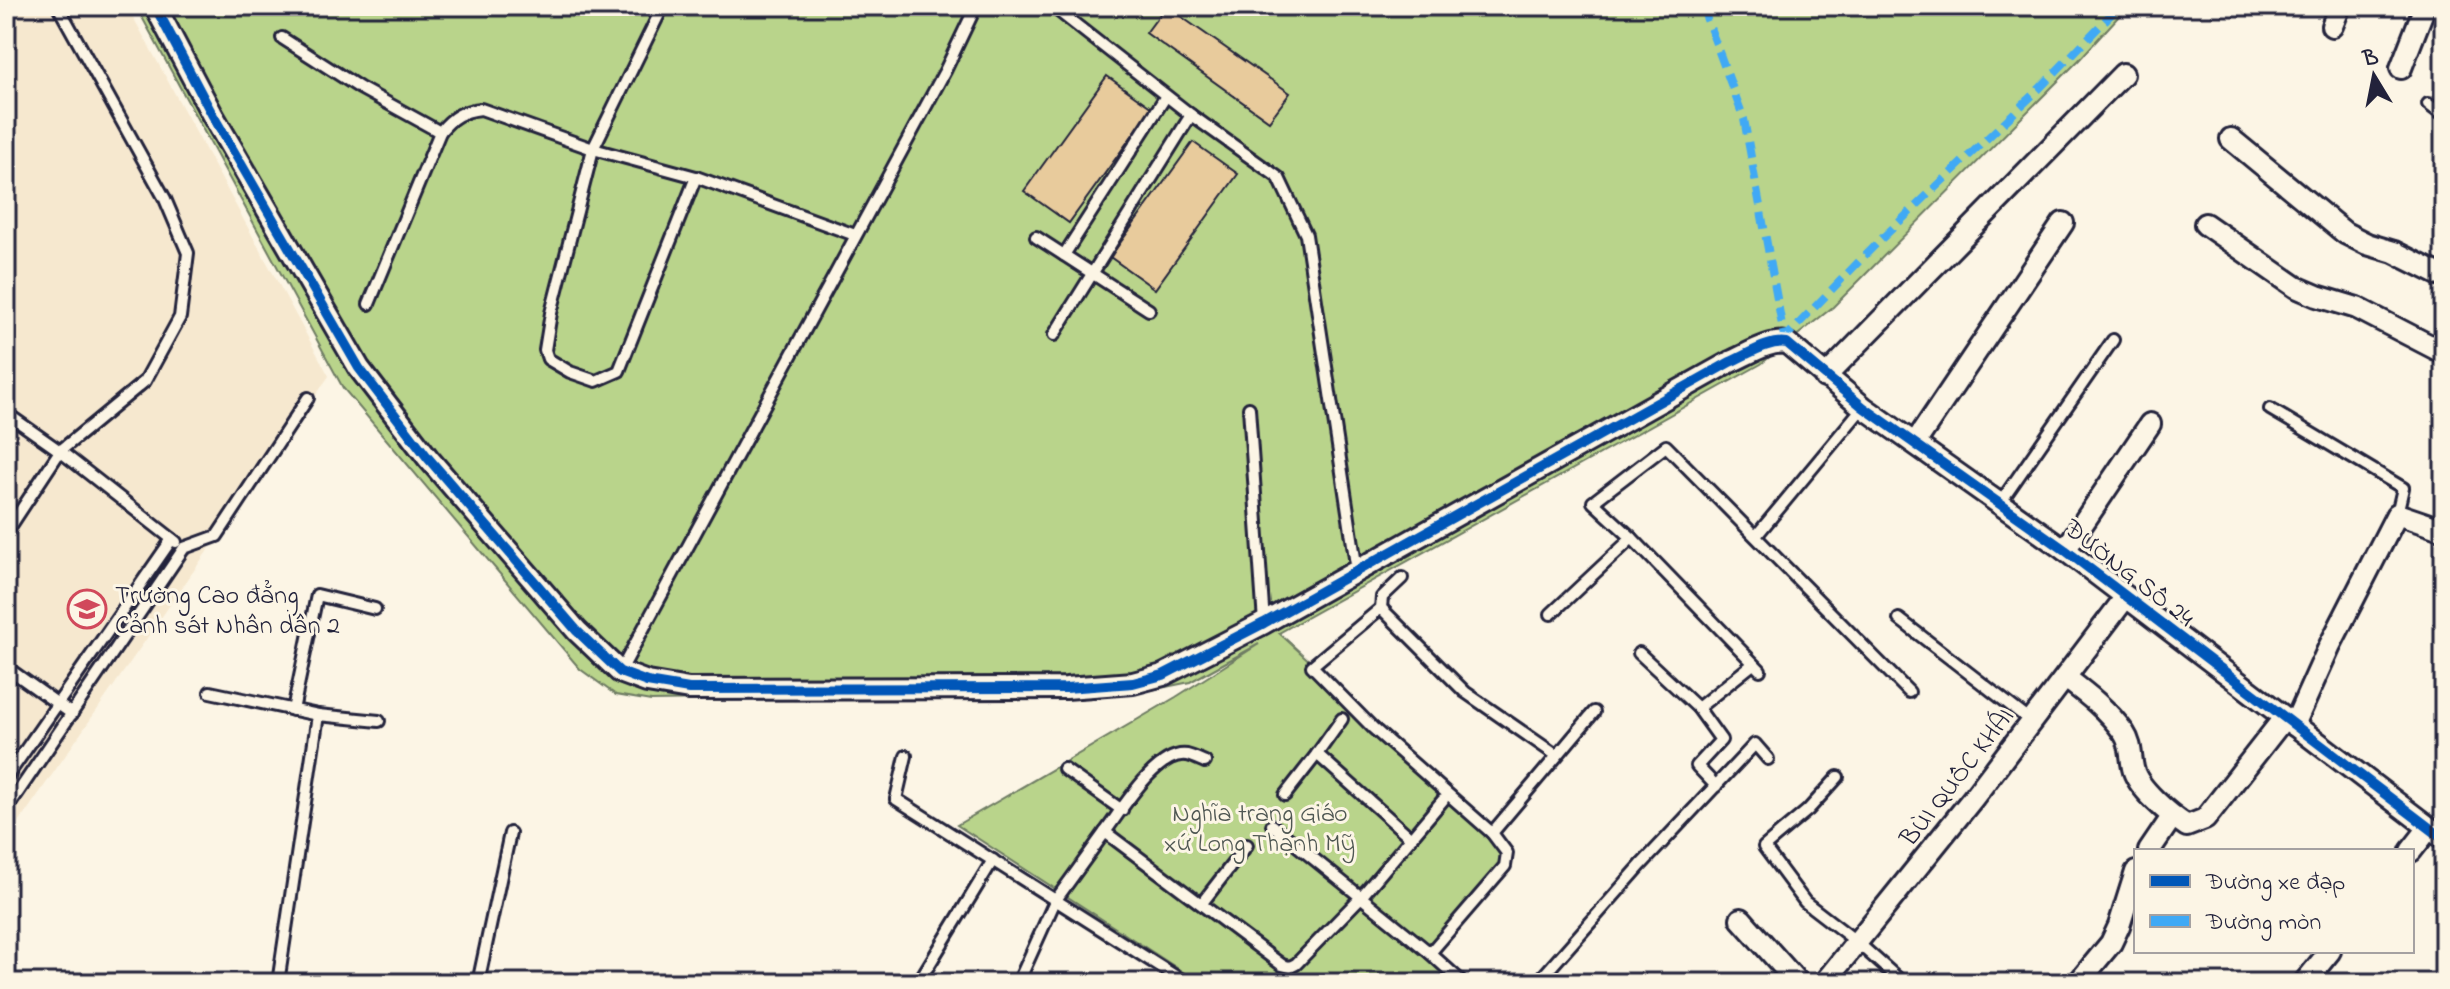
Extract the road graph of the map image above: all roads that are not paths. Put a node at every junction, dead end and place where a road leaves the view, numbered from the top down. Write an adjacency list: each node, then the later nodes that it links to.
1 (58, 6): 38 (lane)
2 (155, 6): 58 (street)
3 (663, 6): 16 (lane)
4 (976, 6): 20 (lane)
5 (1052, 6): 10 (lane)
6 (2425, 6): 8 (street)
7 (282, 38): 14 (lane)
8 (2401, 68)
9 (2123, 74): 30 (street)
10 (1166, 96): 12 (lane); 22 (lane)
11 (2428, 104): 13 (lane)
12 (1191, 115): 23 (lane); 48 (lane)
13 (2444, 116)
14 (440, 132): 16 (lane); 25 (lane)
15 (2231, 139): 24 (street)
16 (593, 149): 17 (lane); 17 (lane)
17 (696, 177): 20 (lane)
18 (2063, 223): 37 (street)
19 (2205, 224): 29 (street)
20 (855, 235): 58 (lane)
21 (1036, 237): 22 (lane)
22 (1064, 255): 23 (lane)
23 (1093, 273): 26 (lane); 27 (lane)
24 (2444, 277)
25 (369, 304)
26 (1149, 310)
27 (1054, 335)
28 (2113, 340): 39 (lane)
29 (2444, 353)
30 (1825, 377): 32 (street, ĐƯỜNG SỐ 24); 48 (street, ĐƯỜNG SỐ 24)
31 (308, 398): 46 (lane)
32 (1863, 407): 37 (street, ĐƯỜNG SỐ 24); 43 (lane)
33 (1249, 408): 55 (lane)
34 (2270, 409): 40 (lane)
35 (6, 413): 38 (lane)
36 (2150, 424): 47 (street)
37 (1915, 443): 39 (street, ĐƯỜNG SỐ 24)
38 (60, 451): 42 (lane); 45 (lane)
39 (2000, 503): 47 (street, ĐƯỜNG SỐ 24)
40 (2397, 514): 41 (street); 70 (street)
41 (2444, 530)
42 (6, 533)
43 (1756, 536): 44 (lane); 61 (lane)
44 (1632, 538): 53 (lane); 63 (lane)
45 (172, 539): 46 (lane); 62 (lane)
46 (184, 548): 66 (lane)
47 (2065, 550): 50 (street, ĐƯỜNG SỐ 24)
48 (1357, 571): 55 (street)
49 (1402, 578): 51 (lane)
50 (2125, 598): 59 (street, BÙI QUỐC KHÁI); 70 (street, ĐƯỜNG SỐ 24)
51 (1381, 608): 73 (lane); 89 (lane)
52 (375, 609): 64 (lane)
53 (1551, 614)
54 (1899, 619): 71 (lane)
55 (1264, 623): 58 (street)
56 (1639, 653): 63 (lane)
57 (6, 667): 62 (lane)
58 (620, 672)
59 (2066, 678): 71 (street, BÙI QUỐC KHÁI); 85 (street)
60 (210, 692): 64 (lane)
61 (1909, 692)
62 (58, 703): 66 (lane); 79 (lane)
63 (1698, 708): 80 (lane)
64 (293, 710): 67 (lane)
65 (1594, 712): 73 (lane)
66 (72, 714): 83 (lane)
67 (318, 715): 69 (lane); 104 (lane)
68 (1342, 719): 72 (lane)
69 (379, 721)
70 (2289, 721): 85 (street); 90 (street, ĐƯỜNG SỐ 24)
71 (2032, 722): 101 (street, BÙI QUỐC KHÁI)
72 (1317, 754): 81 (lane); 91 (lane)
73 (1556, 755): 89 (lane)
74 (906, 756): 95 (lane)
75 (1768, 759): 80 (lane)
76 (1205, 762): 84 (lane)
77 (1064, 769): 84 (lane)
78 (1838, 777): 101 (lane)
79 (6, 778)
80 (1716, 786): 110 (lane)
81 (1285, 795)
82 (1443, 800): 91 (lane)
83 (6, 810)
84 (1122, 810): 87 (lane)
85 (2172, 817): 93 (street)
86 (1272, 825): 97 (lane)
87 (1105, 832): 98 (lane); 99 (lane)
88 (510, 833): 105 (lane)
89 (1492, 833): 102 (lane)
90 (2437, 834): 94 (street)
91 (1411, 838): 97 (lane)
92 (1247, 845): 99 (lane)
93 (2150, 849)
94 (2414, 849)
95 (993, 860): 98 (lane); 106 (lane)
96 (2134, 878): 114 (street)
97 (1361, 897): 99 (lane); 102 (lane)
98 (1055, 901): 107 (lane); 108 (lane)
99 (1202, 903)
100 (1741, 919): 111 (street)
101 (1857, 942): 112 (street, BÙI QUỐC KHÁI); 113 (lane)
102 (1430, 953): 109 (lane)
103 (2328, 953): 115 (street)
104 (278, 983)
105 (478, 983)
106 (918, 983)
107 (1018, 983)
108 (1186, 983)
109 (1463, 983)
110 (1537, 983)
111 (1798, 983)
112 (1824, 983)
113 (1903, 983)
114 (2078, 983)
115 (2304, 983)

